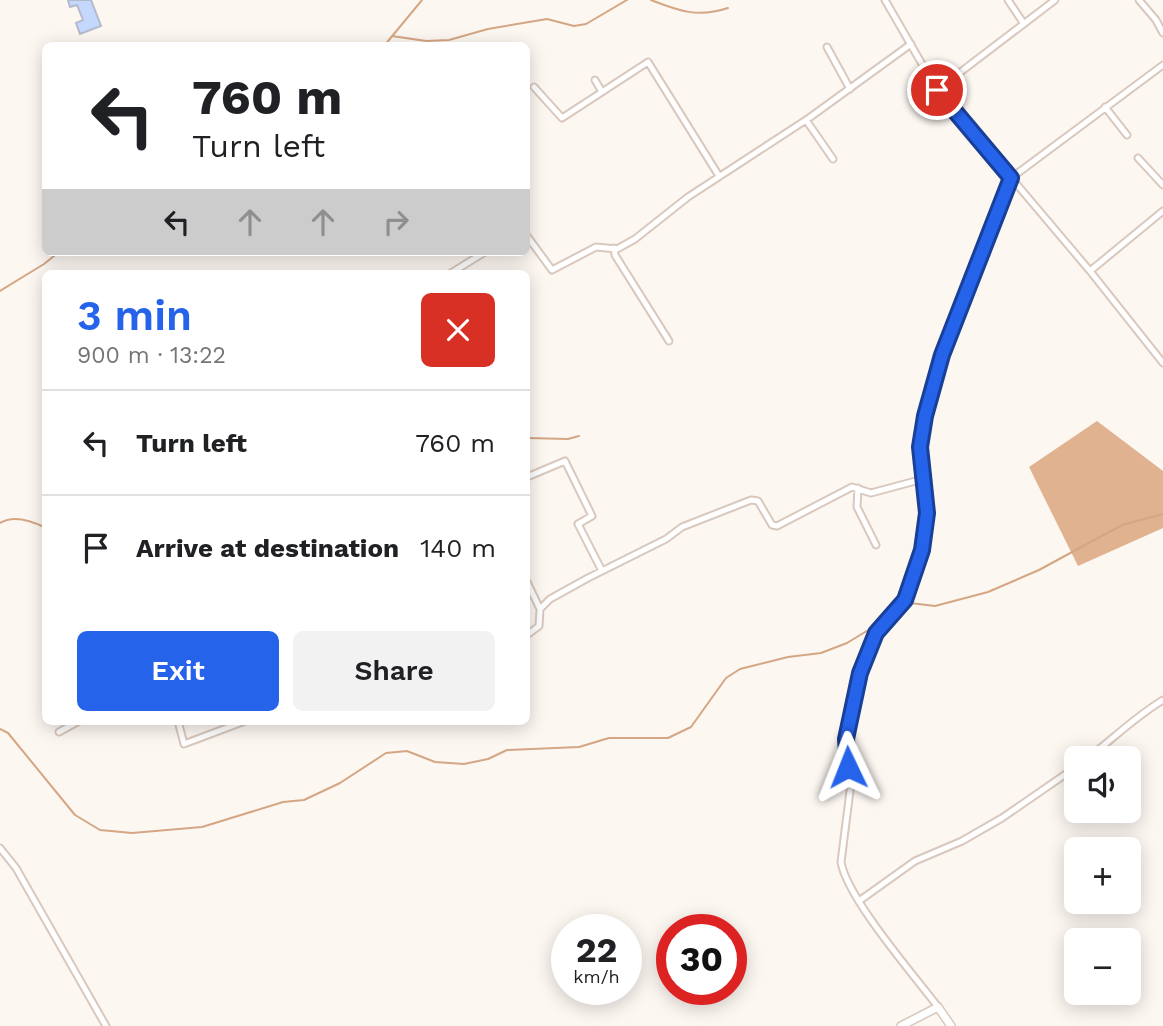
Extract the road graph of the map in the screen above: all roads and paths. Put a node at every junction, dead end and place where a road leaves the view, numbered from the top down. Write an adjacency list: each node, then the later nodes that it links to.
1 (885, 0): 7 (street)
2 (1008, 0): 5 (street)
3 (1055, 0): 5 (street)
4 (1139, 0): 6 (street)
5 (1024, 24): 13 (street)
6 (1163, 33)
7 (911, 44): 12 (street); 13 (street)
8 (827, 47): 12 (street)
9 (1163, 65): 15 (street)
10 (595, 80): 14 (street)
11 (534, 87): 14 (street)
12 (850, 89): 16 (street)
13 (937, 90): 21 (street)
14 (602, 92): 20 (street)
15 (1105, 107): 17 (street); 21 (street)
16 (806, 120): 19 (street); 20 (street)
17 (1127, 135)
18 (1138, 158): 22 (street)
19 (833, 159)
20 (719, 176): 25 (street)
21 (1011, 178): 28 (street); 32 (street)
22 (1163, 185)
23 (1163, 211): 28 (street)
24 (530, 240): 25 (street)
25 (614, 248): 29 (street)
26 (478, 256): 27 (street)
27 (455, 270)
28 (1090, 271): 30 (street)
29 (669, 341)
30 (1163, 363)
31 (530, 476): 35 (street)
32 (923, 479): 33 (street); 47 (street)
33 (858, 488): 34 (street); 35 (street)
34 (876, 545)
35 (602, 572): 37 (street)
36 (530, 588): 37 (street)
37 (540, 609): 38 (street)
38 (530, 633)
39 (1163, 700): 44 (street)
40 (72, 725): 43 (street)
41 (179, 725): 42 (street)
42 (234, 725)
43 (59, 732)
44 (1104, 746)
45 (1064, 775): 47 (street)
46 (0, 848): 49 (street)
47 (859, 901): 48 (street)
48 (938, 1007): 50 (street); 51 (street)
49 (106, 1026)
50 (901, 1026)
51 (951, 1026)

